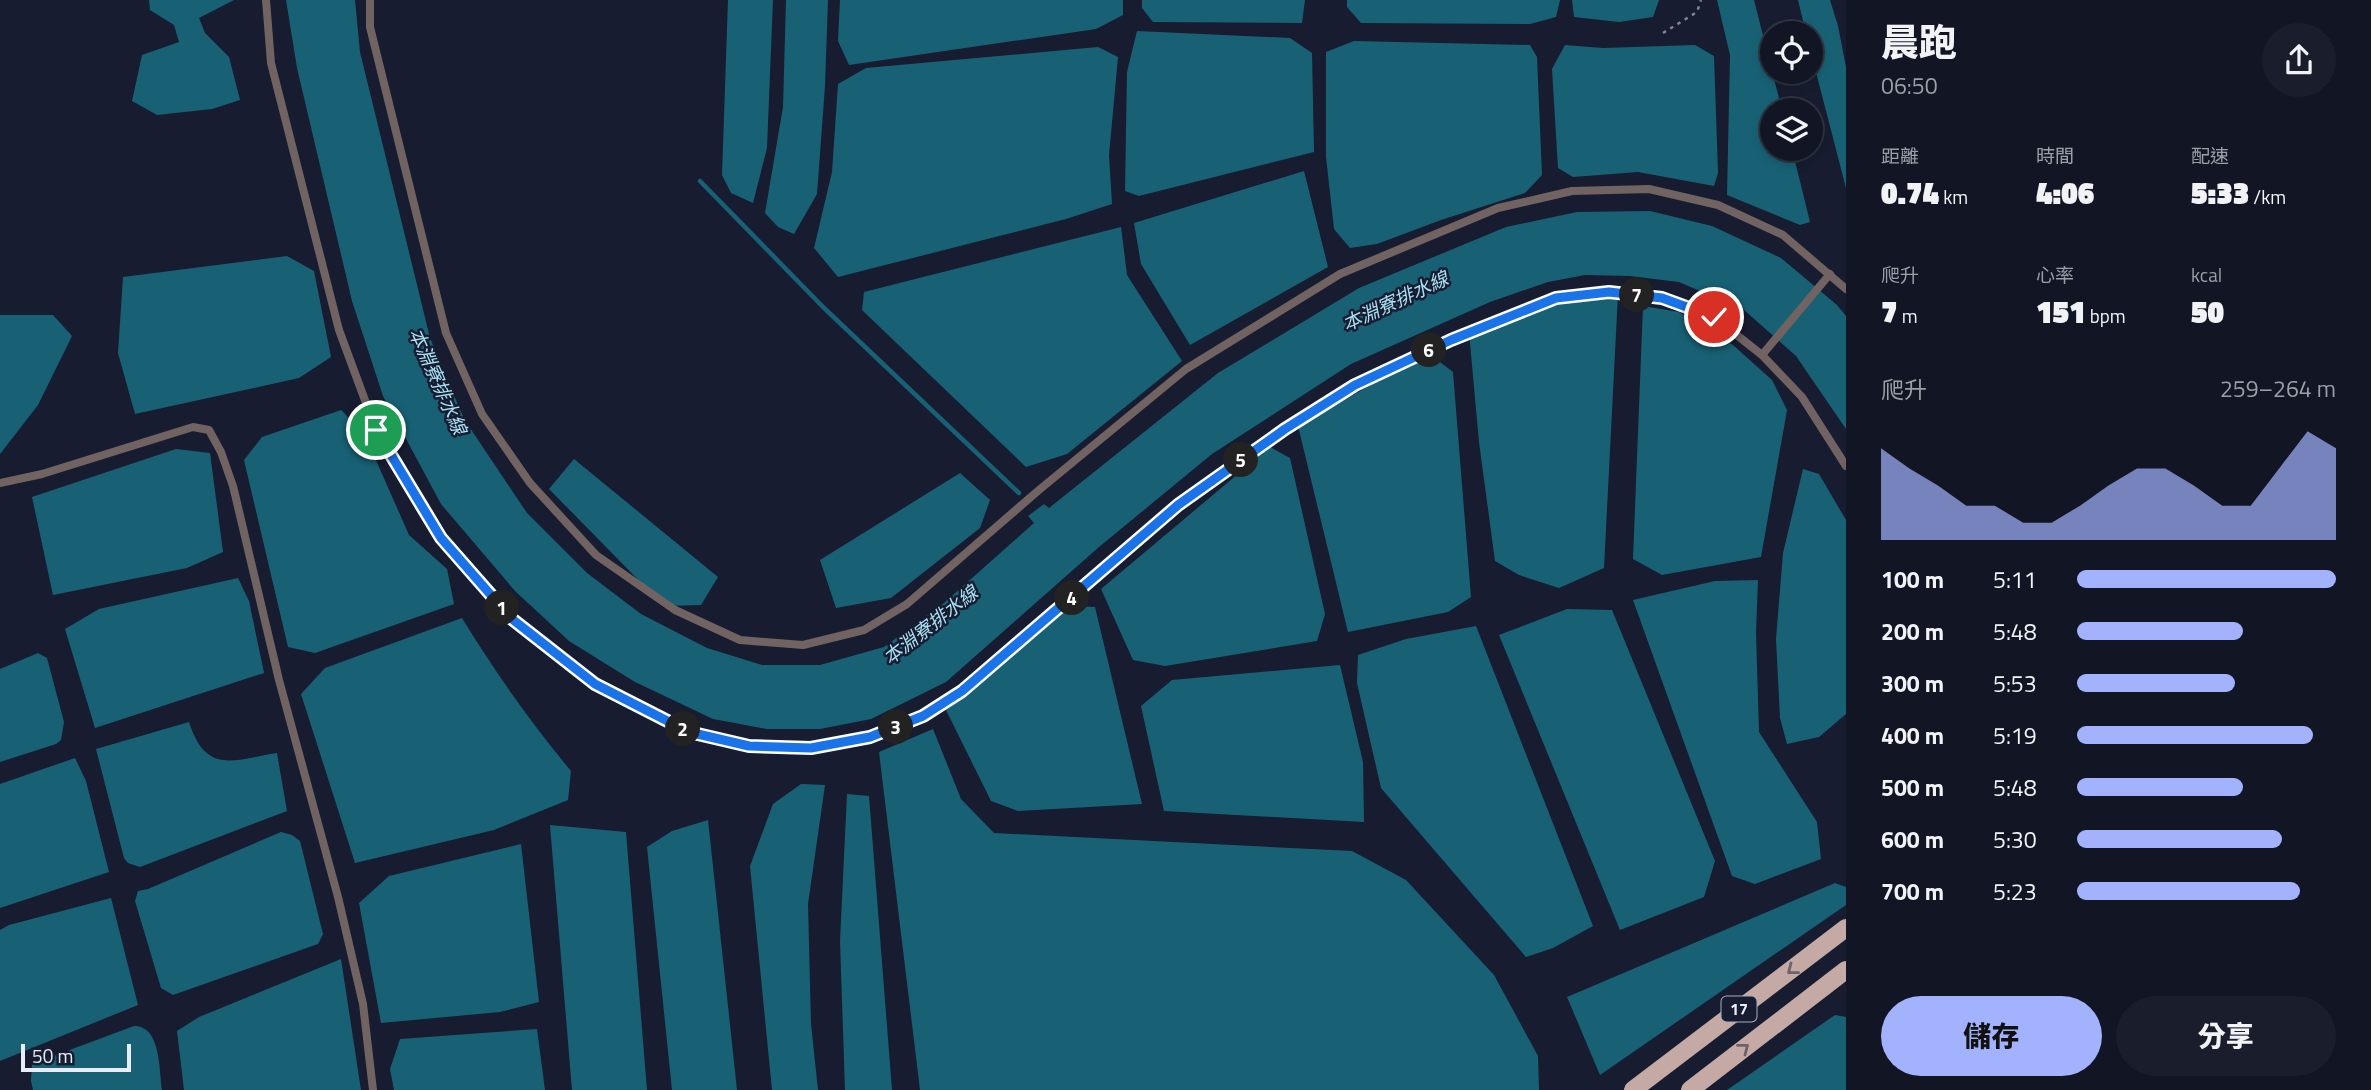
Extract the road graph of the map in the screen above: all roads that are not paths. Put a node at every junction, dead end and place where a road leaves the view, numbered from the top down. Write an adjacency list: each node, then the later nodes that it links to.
1 (266, 0): 5 (lane)
2 (370, 0): 3 (lane)
3 (1830, 274): 4 (lane); 5 (lane)
4 (1846, 289)
5 (1764, 351): 6 (lane)
6 (1846, 466)
7 (0, 483): 10 (lane)
8 (1846, 928): 11 (main road, 17, one-way to 11)
9 (1846, 970): 12 (main road, 17, one-way to 9)
10 (373, 1090)
11 (1633, 1090)
12 (1690, 1090)

